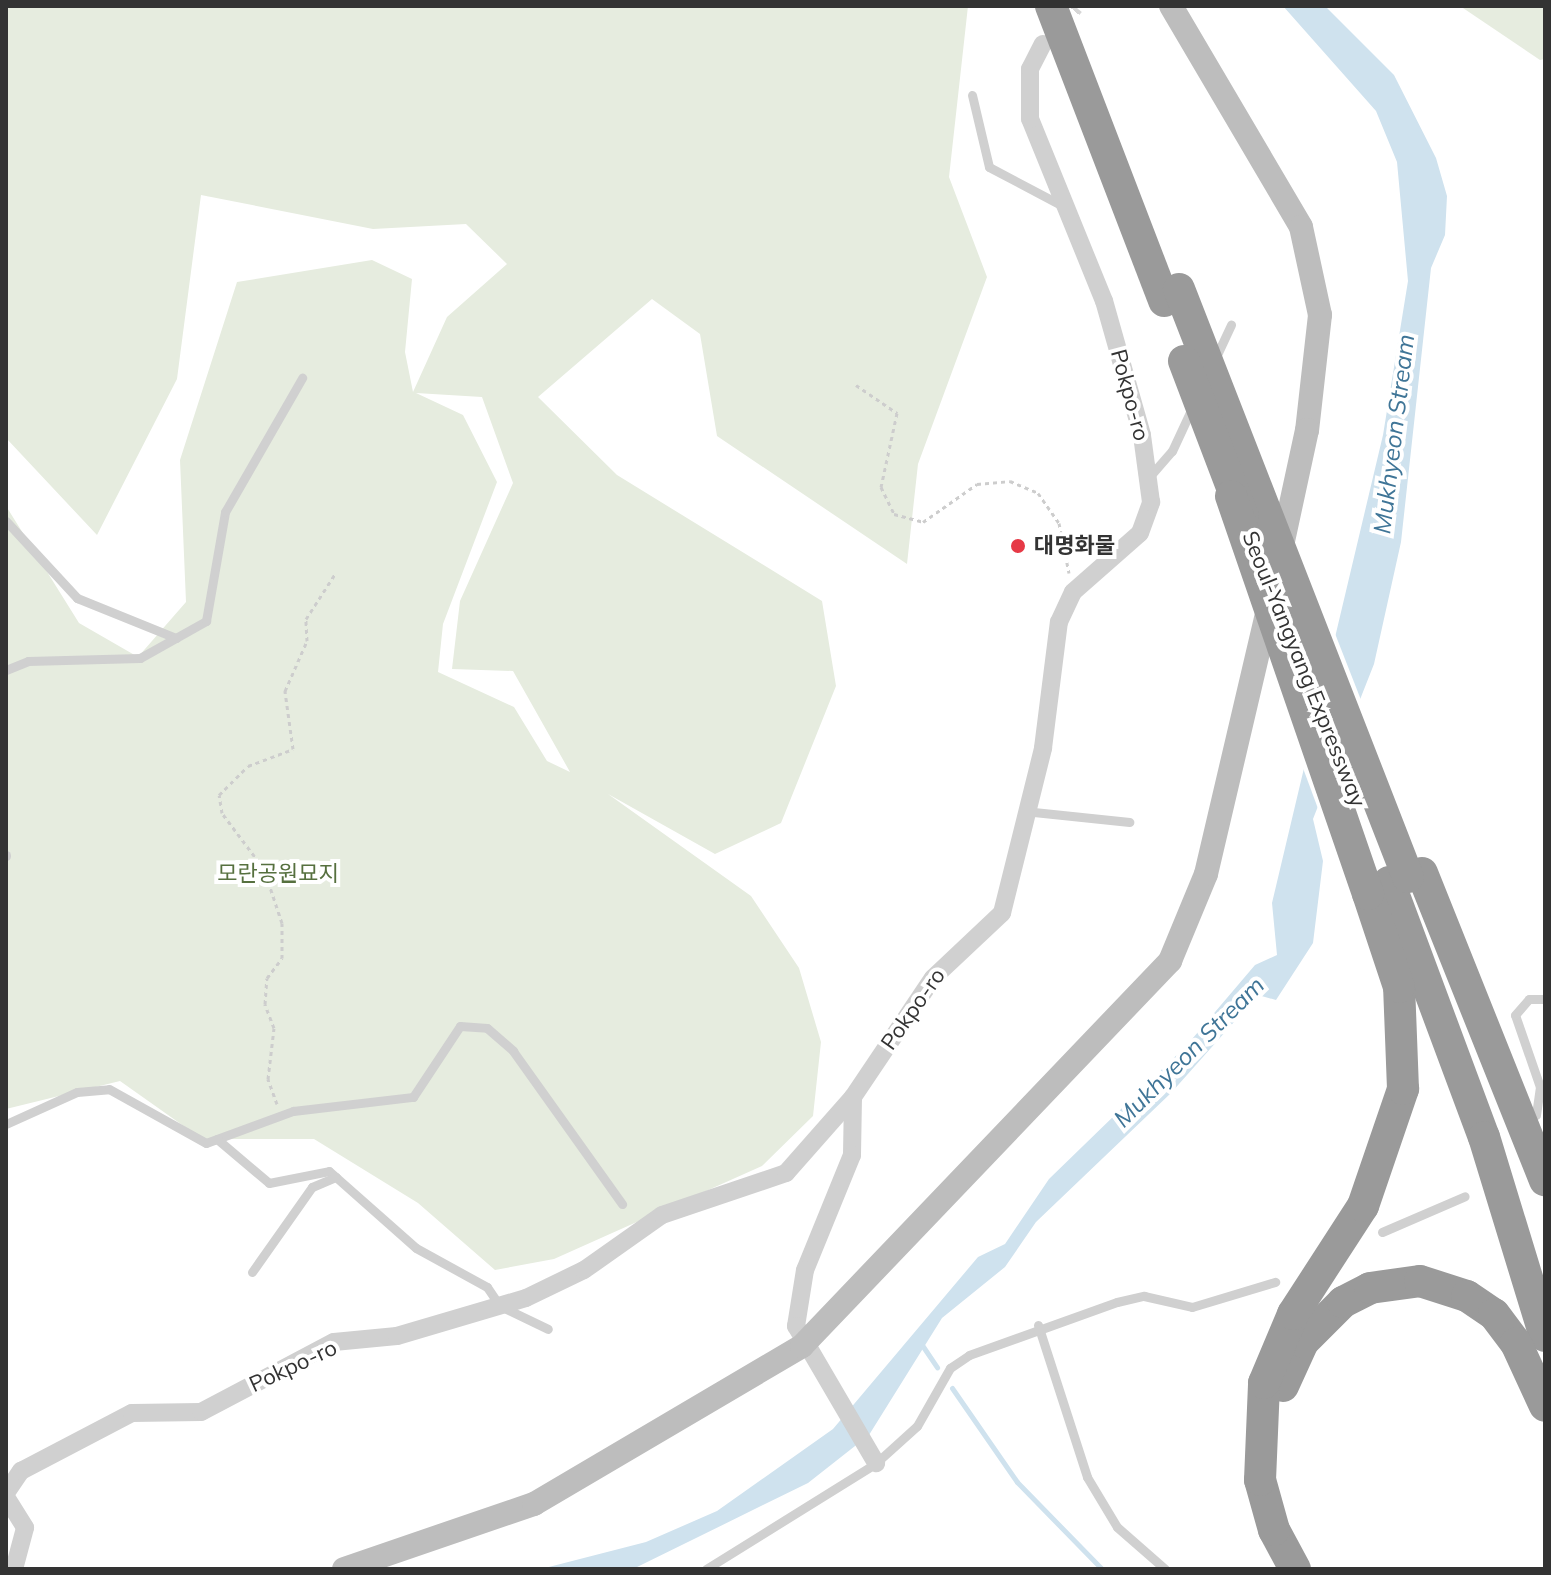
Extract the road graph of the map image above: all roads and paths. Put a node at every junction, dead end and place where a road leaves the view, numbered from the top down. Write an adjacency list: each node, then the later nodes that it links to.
1 (1051, 6): 7 (highway, Seoul-Yangyang Expressway)
2 (1073, 6): 7 (highway, Seoul-Yangyang Expressway)
3 (1171, 6): 38 (main road)
4 (1043, 44): 6 (street, Pokpo-ro)
5 (972, 95): 6 (lane)
6 (1070, 210): 11 (street, Pokpo-ro)
7 (1171, 295): 19 (highway, Seoul-Yangyang Expressway, bridge); 19 (highway, Seoul-Yangyang Expressway, bridge)
8 (1231, 325): 11 (lane)
9 (302, 378): 15 (lane)
10 (856, 385): 14 (path)
11 (1150, 476): 14 (street, Pokpo-ro)
12 (6, 521): 15 (lane)
13 (335, 574): 23 (path)
14 (1073, 592): 17 (street, Pokpo-ro)
15 (176, 638): 16 (lane)
16 (6, 670)
17 (1024, 811): 18 (lane); 21 (street, Pokpo-ro)
18 (1129, 822)
19 (1397, 882): 27 (highway); 31 (highway, Seoul-Yangyang Expressway); 37 (highway, Seoul-Yangyang Expressway); 46 (highway)
20 (1545, 999): 22 (lane)
21 (853, 1097): 34 (street, Pokpo-ro); 38 (street)
22 (1536, 1115)
23 (281, 1116): 25 (lane); 29 (lane)
24 (6, 1124): 25 (lane)
25 (217, 1139): 26 (lane)
26 (336, 1177): 32 (lane); 34 (lane)
27 (1545, 1180)
28 (1465, 1196): 30 (lane)
29 (622, 1204)
30 (1382, 1232)
31 (1545, 1259)
32 (252, 1272)
33 (1275, 1282): 35 (lane)
34 (500, 1306): 36 (lane); 41 (street, Pokpo-ro)
35 (1038, 1325): 40 (lane); 45 (lane)
36 (548, 1329)
37 (1545, 1336)
38 (808, 1356): 40 (street); 43 (main road)
39 (1545, 1406): 47 (highway)
40 (876, 1463): 44 (lane)
41 (6, 1495): 42 (street, Pokpo-ro)
42 (14, 1569)
43 (344, 1569)
44 (706, 1569)
45 (1165, 1569)
46 (1295, 1569)
47 (1317, 1569)

